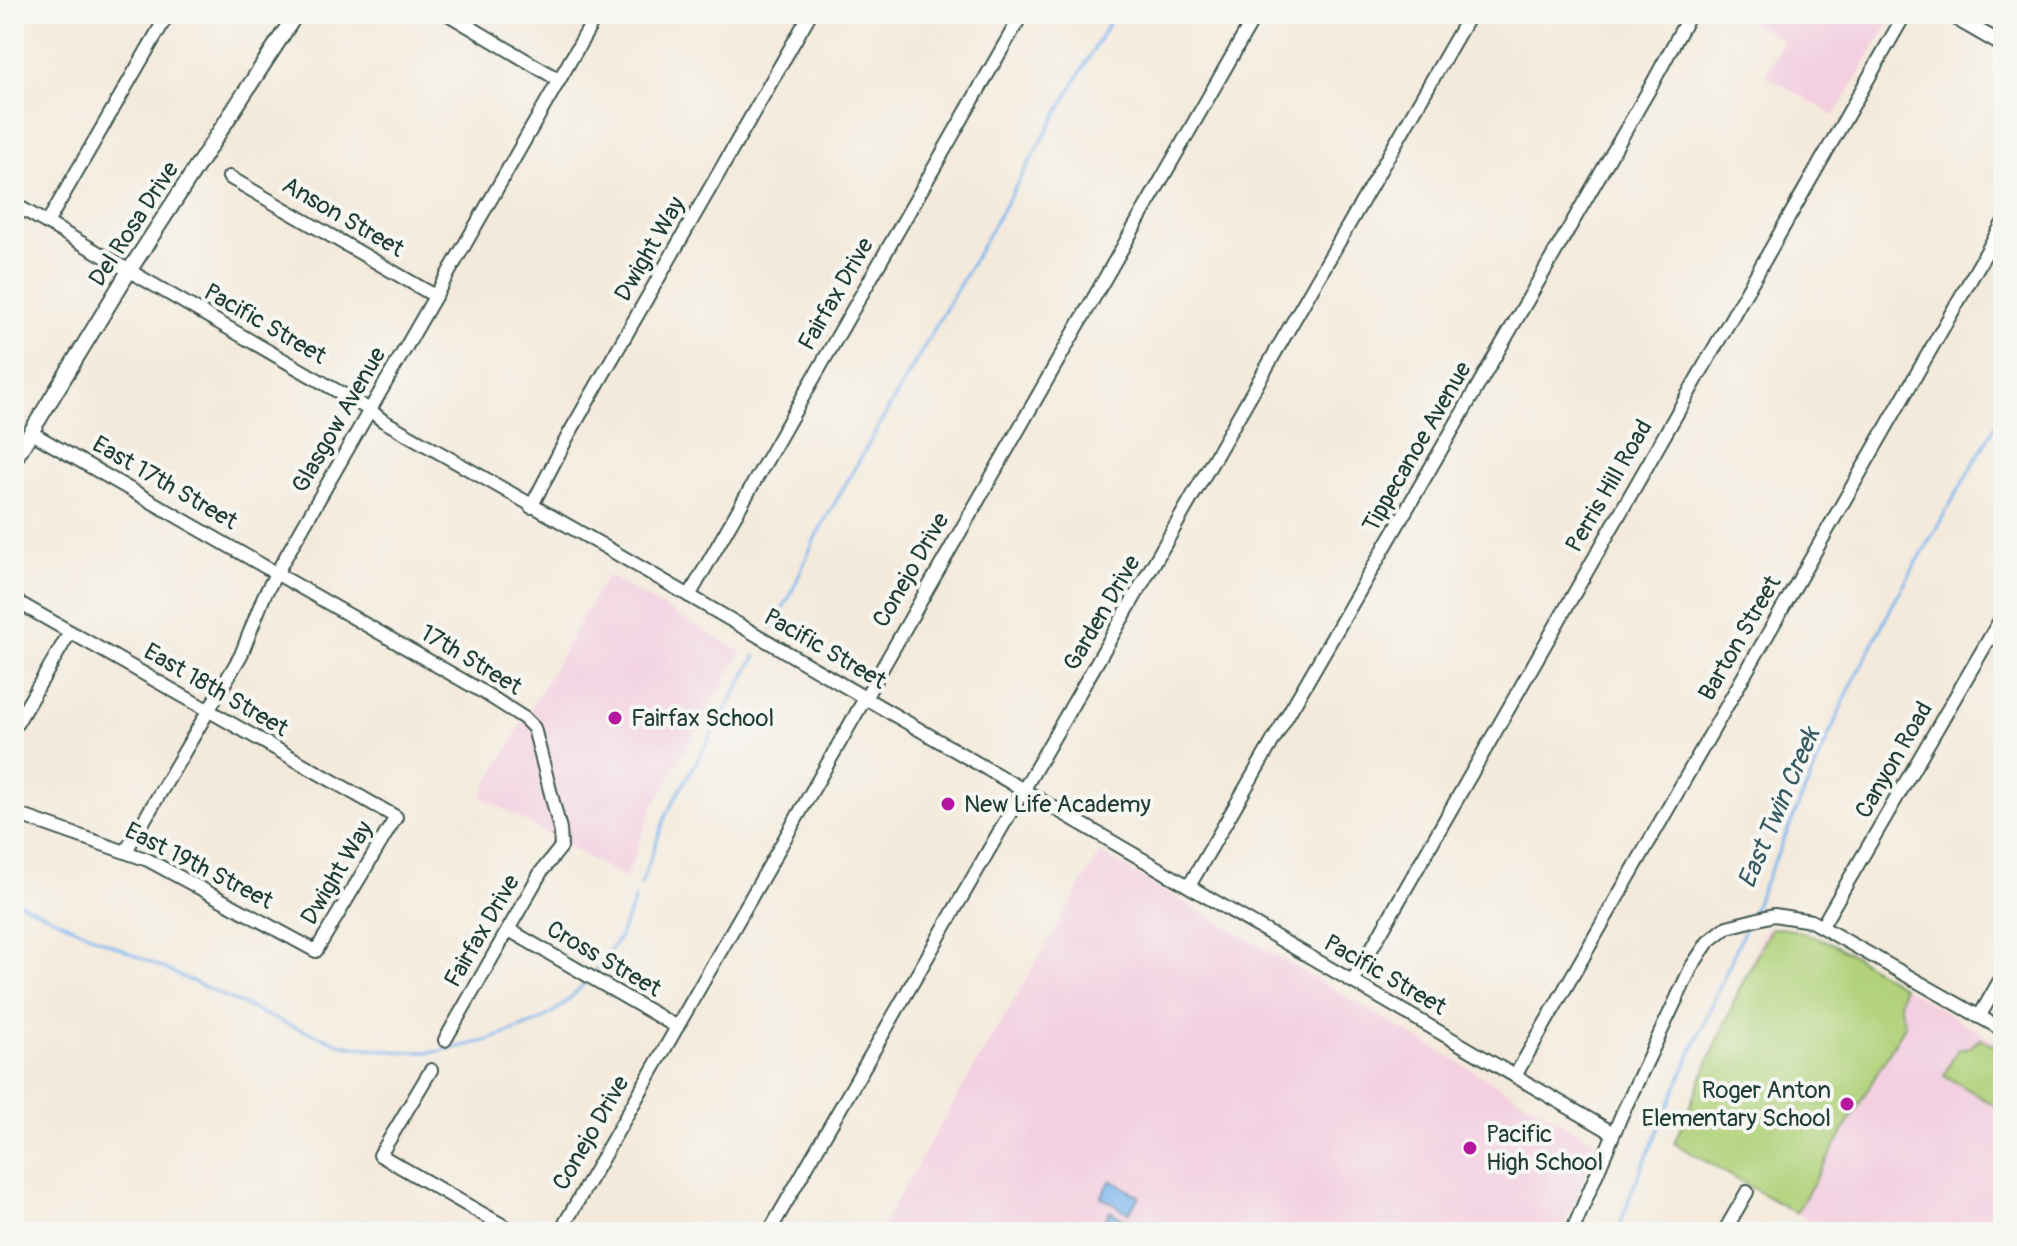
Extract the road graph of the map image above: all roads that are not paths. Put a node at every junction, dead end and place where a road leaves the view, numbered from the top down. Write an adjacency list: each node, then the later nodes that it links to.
1 (168, 14): 16 (street)
2 (296, 14): 18 (main road, Del Rosa Drive)
3 (448, 14): 13 (street)
4 (597, 14): 13 (street, Glasgow Avenue)
5 (810, 14): 23 (street, Dwight Way)
6 (1022, 14): 25 (street, Fairfax Drive)
7 (1256, 14): 29 (street, Conejo Drive)
8 (1470, 14): 32 (street, Garden Drive)
9 (1690, 14): 37 (street, Tippecanoe Avenue)
10 (1905, 14): 42 (street, Perris Hill Road)
11 (1949, 14): 12 (main road)
12 (2003, 45)
13 (559, 80): 19 (street, Glasgow Avenue)
14 (229, 177): 19 (street, Anson Street)
15 (14, 204): 16 (street, Pacific Street)
16 (47, 223): 18 (street, Pacific Street)
17 (2003, 223): 48 (street, Barton Street)
18 (129, 271): 20 (street, Pacific Street); 21 (main road, Del Rosa Drive)
19 (435, 296): 20 (street, Glasgow Avenue)
20 (370, 410): 23 (street, Pacific Street); 24 (street, Glasgow Avenue)
21 (30, 432): 22 (main road, Del Rosa Drive); 24 (street, East 17th Street)
22 (14, 460)
23 (531, 507): 25 (street, Pacific Street)
24 (277, 572): 30 (street, Glasgow Avenue); 35 (street, 17th Street)
25 (689, 596): 29 (street, Pacific Street)
26 (14, 600): 28 (street, East 18th Street)
27 (2003, 615): 38 (street, Canyon Road)
28 (70, 632): 30 (street, East 18th Street); 31 (street)
29 (863, 697): 32 (street, Pacific Street); 44 (street, Conejo Drive)
30 (209, 711): 34 (street, East 18th Street); 36 (street, Glasgow Avenue)
31 (14, 728)
32 (1025, 791): 37 (street, Pacific Street); 53 (street, Garden Drive)
33 (14, 813): 36 (street, East 19th Street)
34 (396, 817): 40 (street, Dwight Way)
35 (561, 847): 39 (street, Fairfax Drive)
36 (126, 851): 40 (street, East 19th Street)
37 (1189, 886): 42 (street, Pacific Street)
38 (1822, 926): 43 (street); 49 (street)
39 (509, 930): 44 (street, Cross Street); 46 (street, Fairfax Drive)
40 (316, 951)
41 (2003, 975): 43 (street)
42 (1353, 981): 48 (street, Pacific Street)
43 (1979, 1017): 45 (street)
44 (677, 1027): 52 (street, Conejo Drive)
45 (2003, 1030)
46 (445, 1040)
47 (431, 1070): 51 (street)
48 (1515, 1076): 49 (street, Pacific Street)
49 (1613, 1133): 54 (street)
50 (1747, 1192): 55 (street)
51 (514, 1232)
52 (560, 1232)
53 (769, 1232)
54 (1572, 1232)
55 (1724, 1232)

